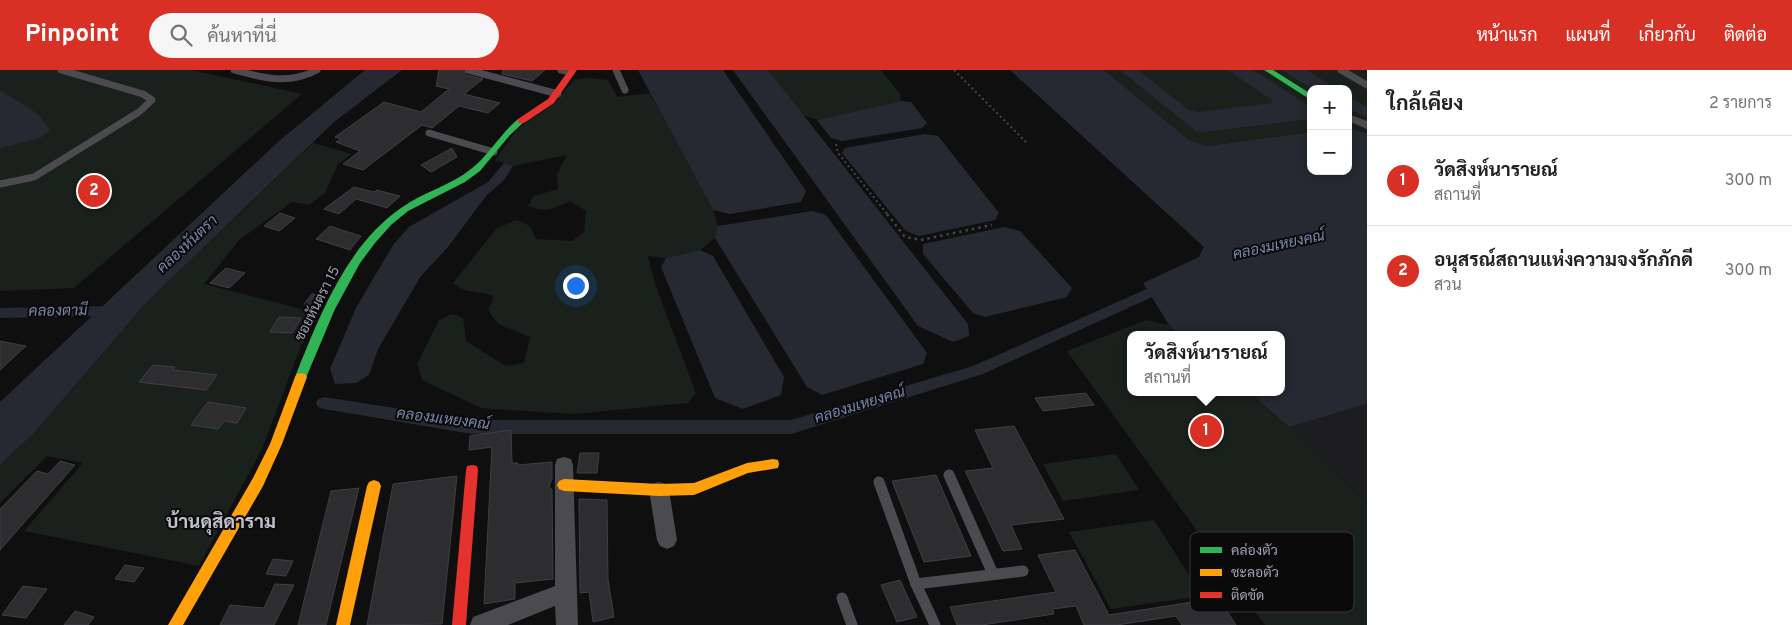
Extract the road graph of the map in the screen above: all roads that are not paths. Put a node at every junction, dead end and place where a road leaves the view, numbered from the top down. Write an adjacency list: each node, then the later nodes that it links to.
1 (61, 70): 17 (lane)
2 (234, 70): 3 (lane)
3 (317, 70)
4 (468, 70): 11 (lane)
5 (616, 70): 10 (lane)
6 (1268, 70): 12 (street)
7 (1341, 70): 9 (lane)
8 (568, 71): 11 (street, ซอยหันตรา 15)
9 (1367, 86)
10 (625, 90)
11 (558, 94): 16 (street, ซอยหันตรา 15)
12 (1307, 95)
13 (1352, 119): 14 (street)
14 (1367, 125)
15 (429, 133): 16 (lane)
16 (494, 152): 32 (street, ซอยหันตรา 15)
17 (0, 184)
18 (774, 464): 25 (street)
19 (564, 465): 23 (street)
20 (472, 470): 34 (street)
21 (949, 475): 28 (lane)
22 (879, 482): 29 (lane)
23 (564, 485): 25 (street); 30 (street)
24 (374, 486): 33 (street)
25 (659, 490): 26 (street)
26 (667, 540)
27 (1023, 570): 28 (lane)
28 (993, 574): 29 (lane)
29 (916, 584): 38 (lane)
30 (564, 592): 35 (street); 36 (street)
31 (842, 598): 37 (lane)
32 (175, 625)
33 (343, 625)
34 (458, 625)
35 (480, 625)
36 (567, 625)
37 (852, 625)
38 (935, 625)

